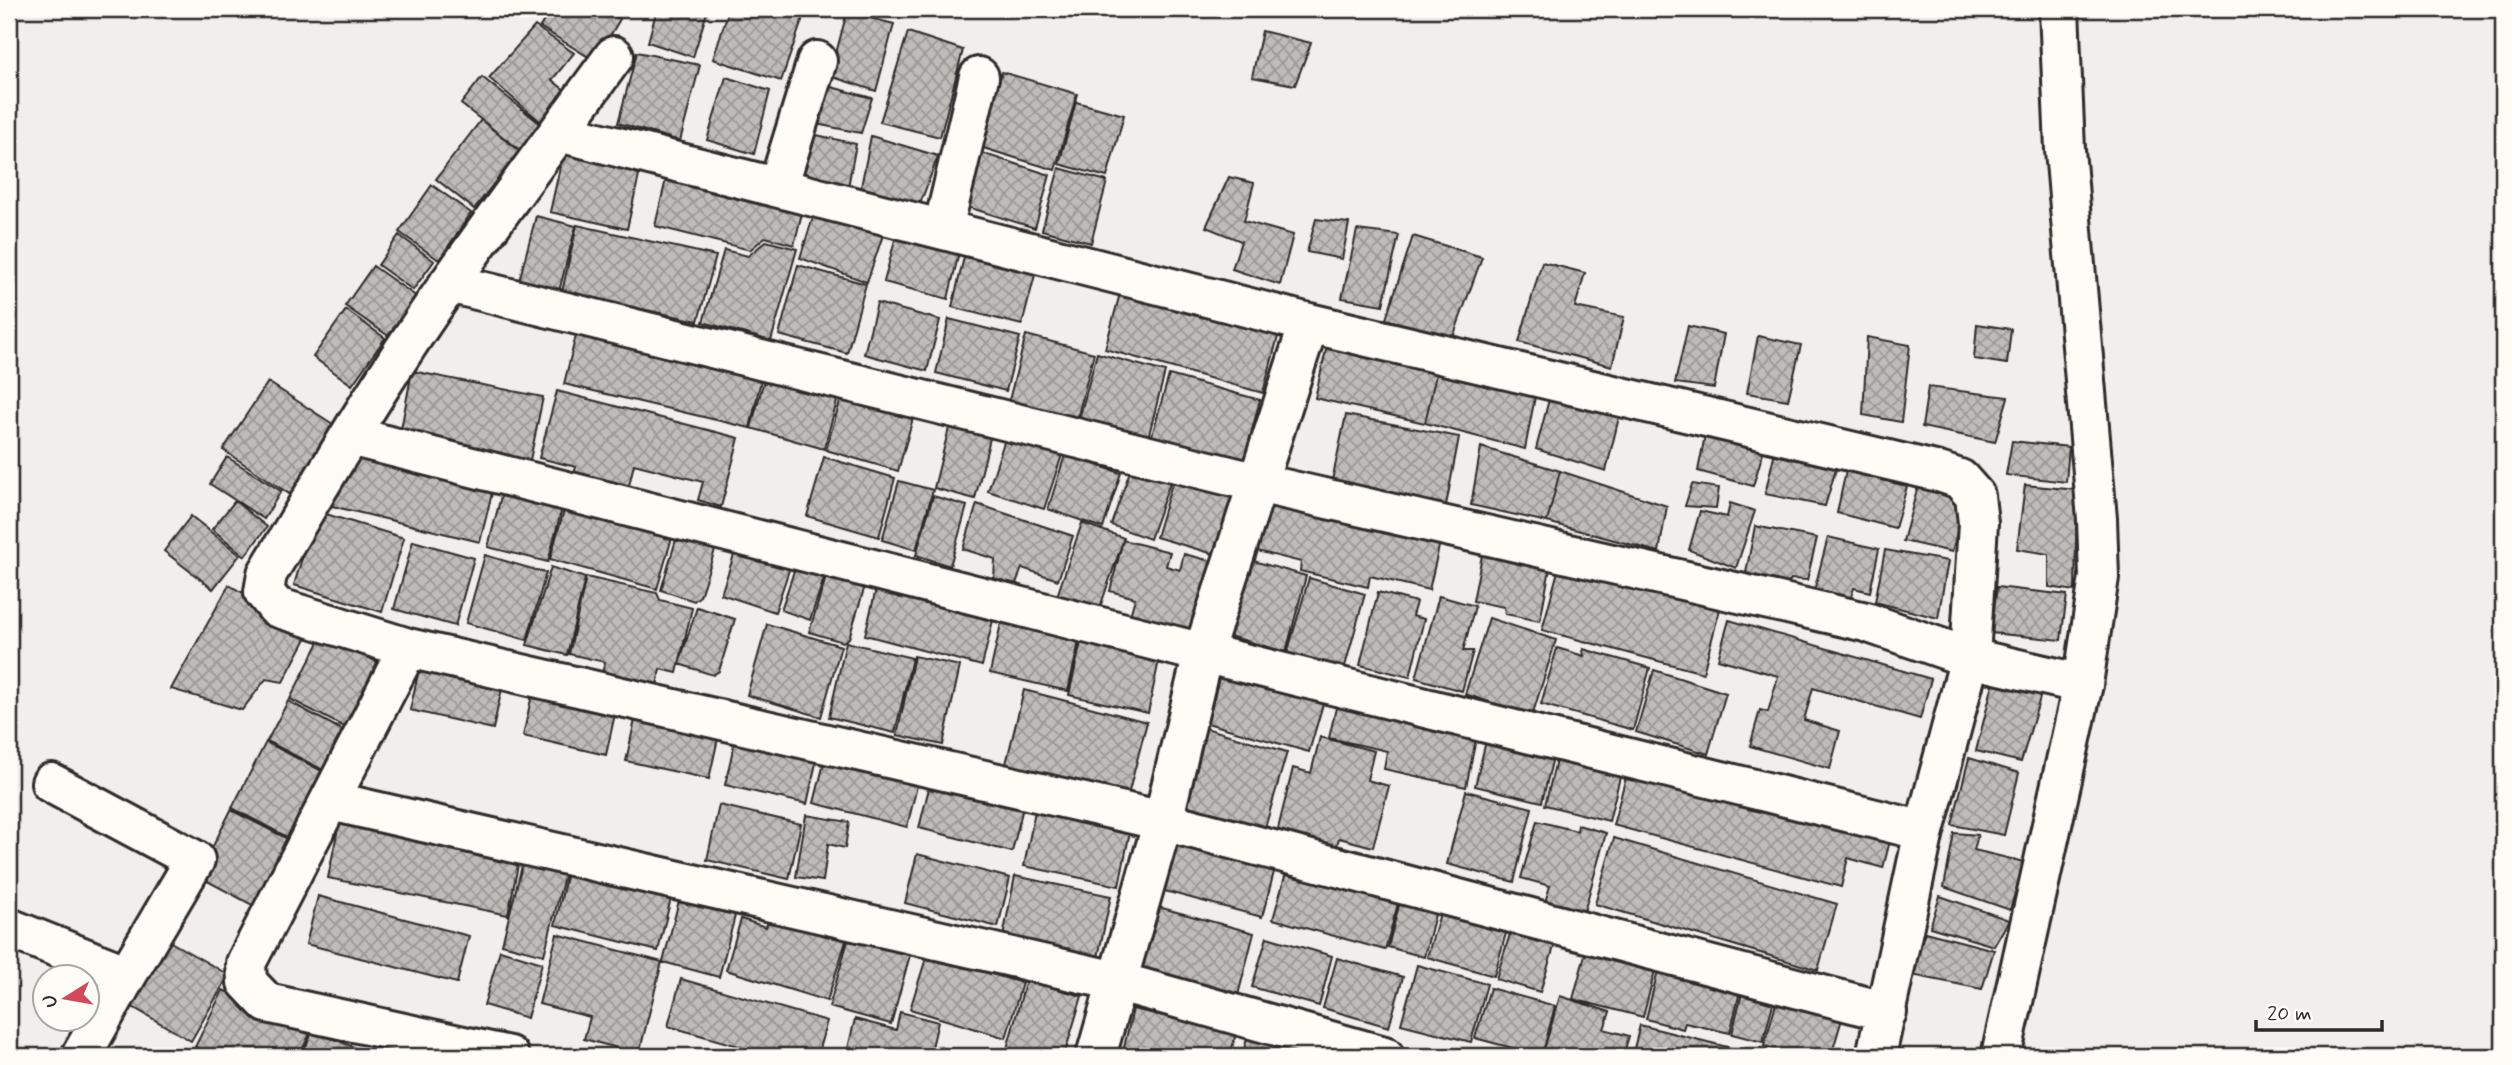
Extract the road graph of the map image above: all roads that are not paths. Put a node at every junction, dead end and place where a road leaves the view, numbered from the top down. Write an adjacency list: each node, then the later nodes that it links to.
1 (2059, 9): 15 (street)
2 (614, 56): 5 (street)
3 (817, 61): 6 (street)
4 (979, 77): 7 (street)
5 (559, 132): 6 (street); 8 (street)
6 (778, 187): 7 (street)
7 (943, 229): 9 (street)
8 (449, 283): 10 (street); 11 (street)
9 (1309, 323): 11 (street); 14 (street)
10 (349, 436): 12 (street); 13 (street)
11 (1258, 483): 13 (street); 14 (street)
12 (408, 648): 17 (street); 18 (street)
13 (1203, 653): 18 (street); 19 (street)
14 (1970, 658): 15 (street); 19 (street)
15 (2083, 684): 30 (street)
16 (51, 783): 21 (street)
17 (331, 801): 22 (street); 24 (street)
18 (1163, 821): 22 (street); 23 (street)
19 (1924, 831): 23 (street)
20 (9, 928): 21 (street)
21 (127, 975): 25 (street)
22 (1116, 981): 27 (street); 28 (street)
23 (1887, 1012): 29 (street)
24 (445, 1049): 26 (street)
25 (81, 1056)
26 (509, 1056)
27 (1096, 1056)
28 (1384, 1056)
29 (1876, 1056)
30 (2001, 1056)

